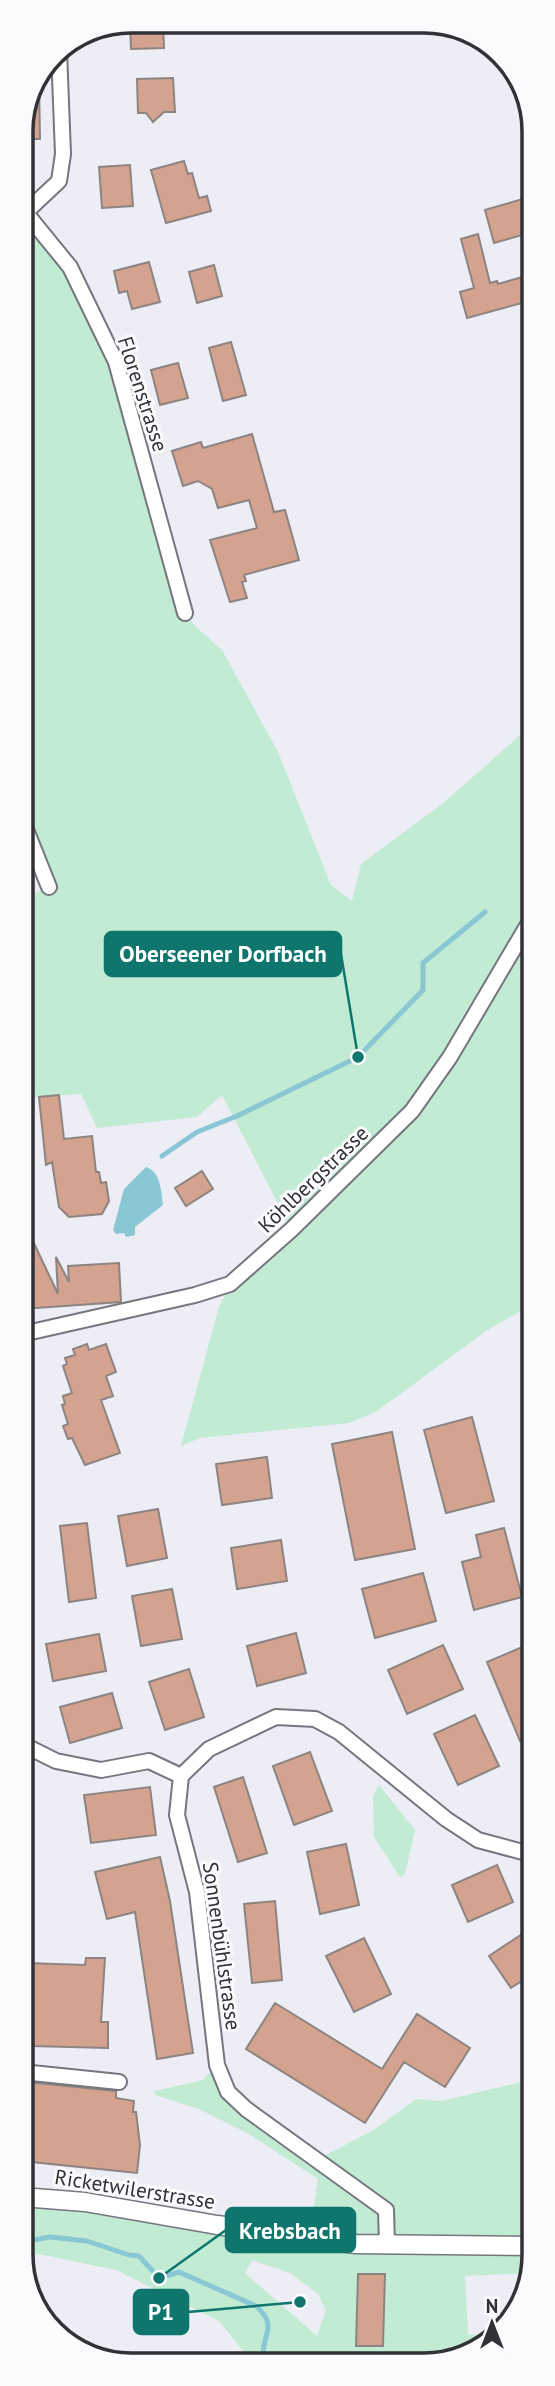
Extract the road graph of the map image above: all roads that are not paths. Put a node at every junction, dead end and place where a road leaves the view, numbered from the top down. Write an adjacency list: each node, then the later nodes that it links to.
1 (60, 64): 2 (street)
2 (33, 203)
3 (33, 221): 4 (street, Florenstrasse)
4 (185, 613)
5 (33, 847): 6 (street)
6 (49, 887)
7 (522, 935): 8 (street, Köhlbergstrasse)
8 (33, 1332)
9 (33, 1750): 10 (street)
10 (181, 1776): 11 (street); 15 (street, Sonnenbühlstrasse)
11 (522, 1851)
12 (33, 2072): 13 (street)
13 (119, 2082)
14 (33, 2198): 15 (street, Ricketwilerstrasse)
15 (387, 2245): 16 (street, Ricketwilerstrasse)
16 (522, 2246)

